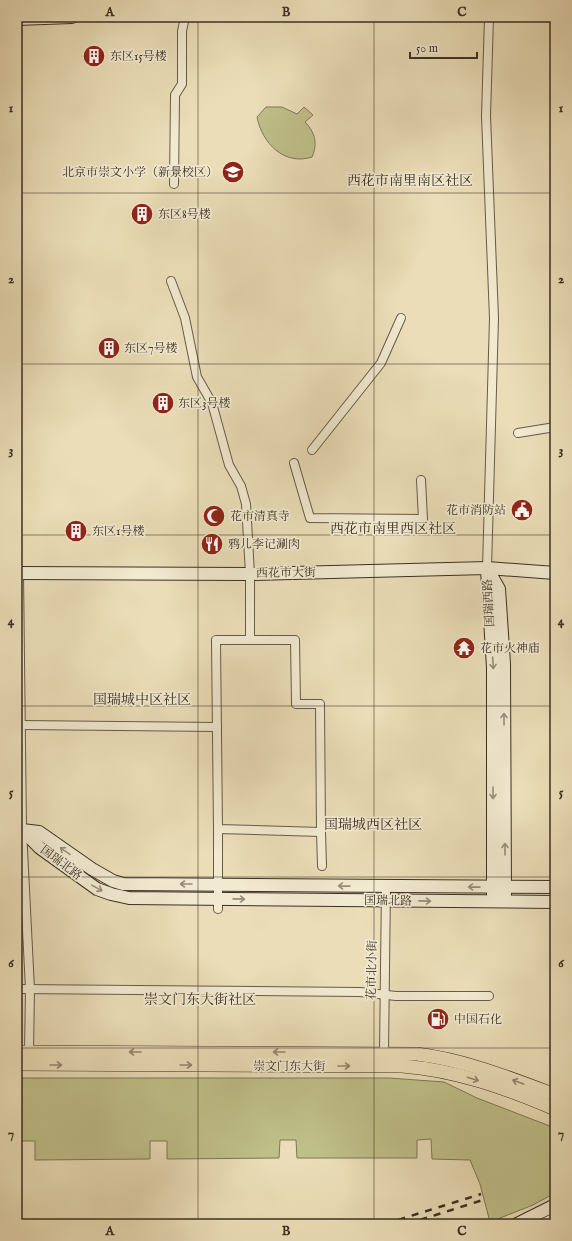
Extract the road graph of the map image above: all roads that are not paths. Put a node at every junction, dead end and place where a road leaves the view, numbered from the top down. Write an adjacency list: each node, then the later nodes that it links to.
1 (72, 17): 4 (street)
2 (185, 17): 5 (street)
3 (489, 17): 13 (street)
4 (17, 19)
5 (174, 184)
6 (171, 282): 16 (street)
7 (401, 318): 10 (street)
8 (555, 427): 9 (street)
9 (518, 433)
10 (312, 450)
11 (294, 463): 12 (street)
12 (421, 480)
13 (487, 568): 15 (street, 西花市大街); 16 (street, 西花市大街); 26 (street, 国瑞西路, one-way to 26); 27 (street, 国瑞西路, one-way to 13)
14 (18, 573): 16 (street, 西花市大街); 18 (street)
15 (555, 573)
16 (250, 574): 17 (street)
17 (250, 640): 19 (street); 22 (street)
18 (21, 725): 19 (street); 21 (street)
19 (217, 727): 20 (street)
20 (218, 829): 22 (street); 24 (street)
21 (20, 830): 24 (street, 国瑞北路, one-way to 21); 32 (street, 国瑞北路, one-way to 32); 34 (street)
22 (321, 832): 23 (street)
23 (322, 866)
24 (218, 884): 26 (street, 国瑞北路, one-way to 24); 32 (street)
25 (386, 887): 29 (street, 花市北小街)
26 (492, 887): 27 (street, 国瑞北路); 30 (street, 国瑞西路)
27 (505, 887): 28 (street, 国瑞北路); 30 (street, 国瑞西路)
28 (555, 887)
29 (385, 901): 30 (street, 国瑞北路, one-way to 30); 32 (street, 国瑞北路, one-way to 29); 35 (street, 花市北小街)
30 (499, 902): 31 (street, 国瑞北路)
31 (555, 902)
32 (218, 904)
33 (17, 989): 34 (street)
34 (30, 989): 35 (street); 37 (street)
35 (383, 994): 36 (street); 38 (street, 花市北小街)
36 (489, 996)
37 (23, 1052): 38 (main road, 崇文门东大街, one-way to 37)
38 (384, 1052): 40 (main road, 崇文门东大街, one-way to 38)
39 (17, 1064): 41 (main road, 崇文门东大街, one-way to 41)
40 (555, 1095)
41 (555, 1109)
42 (555, 1205): 44 (street)
43 (555, 1219): 45 (street)
44 (518, 1224)
45 (545, 1224)

